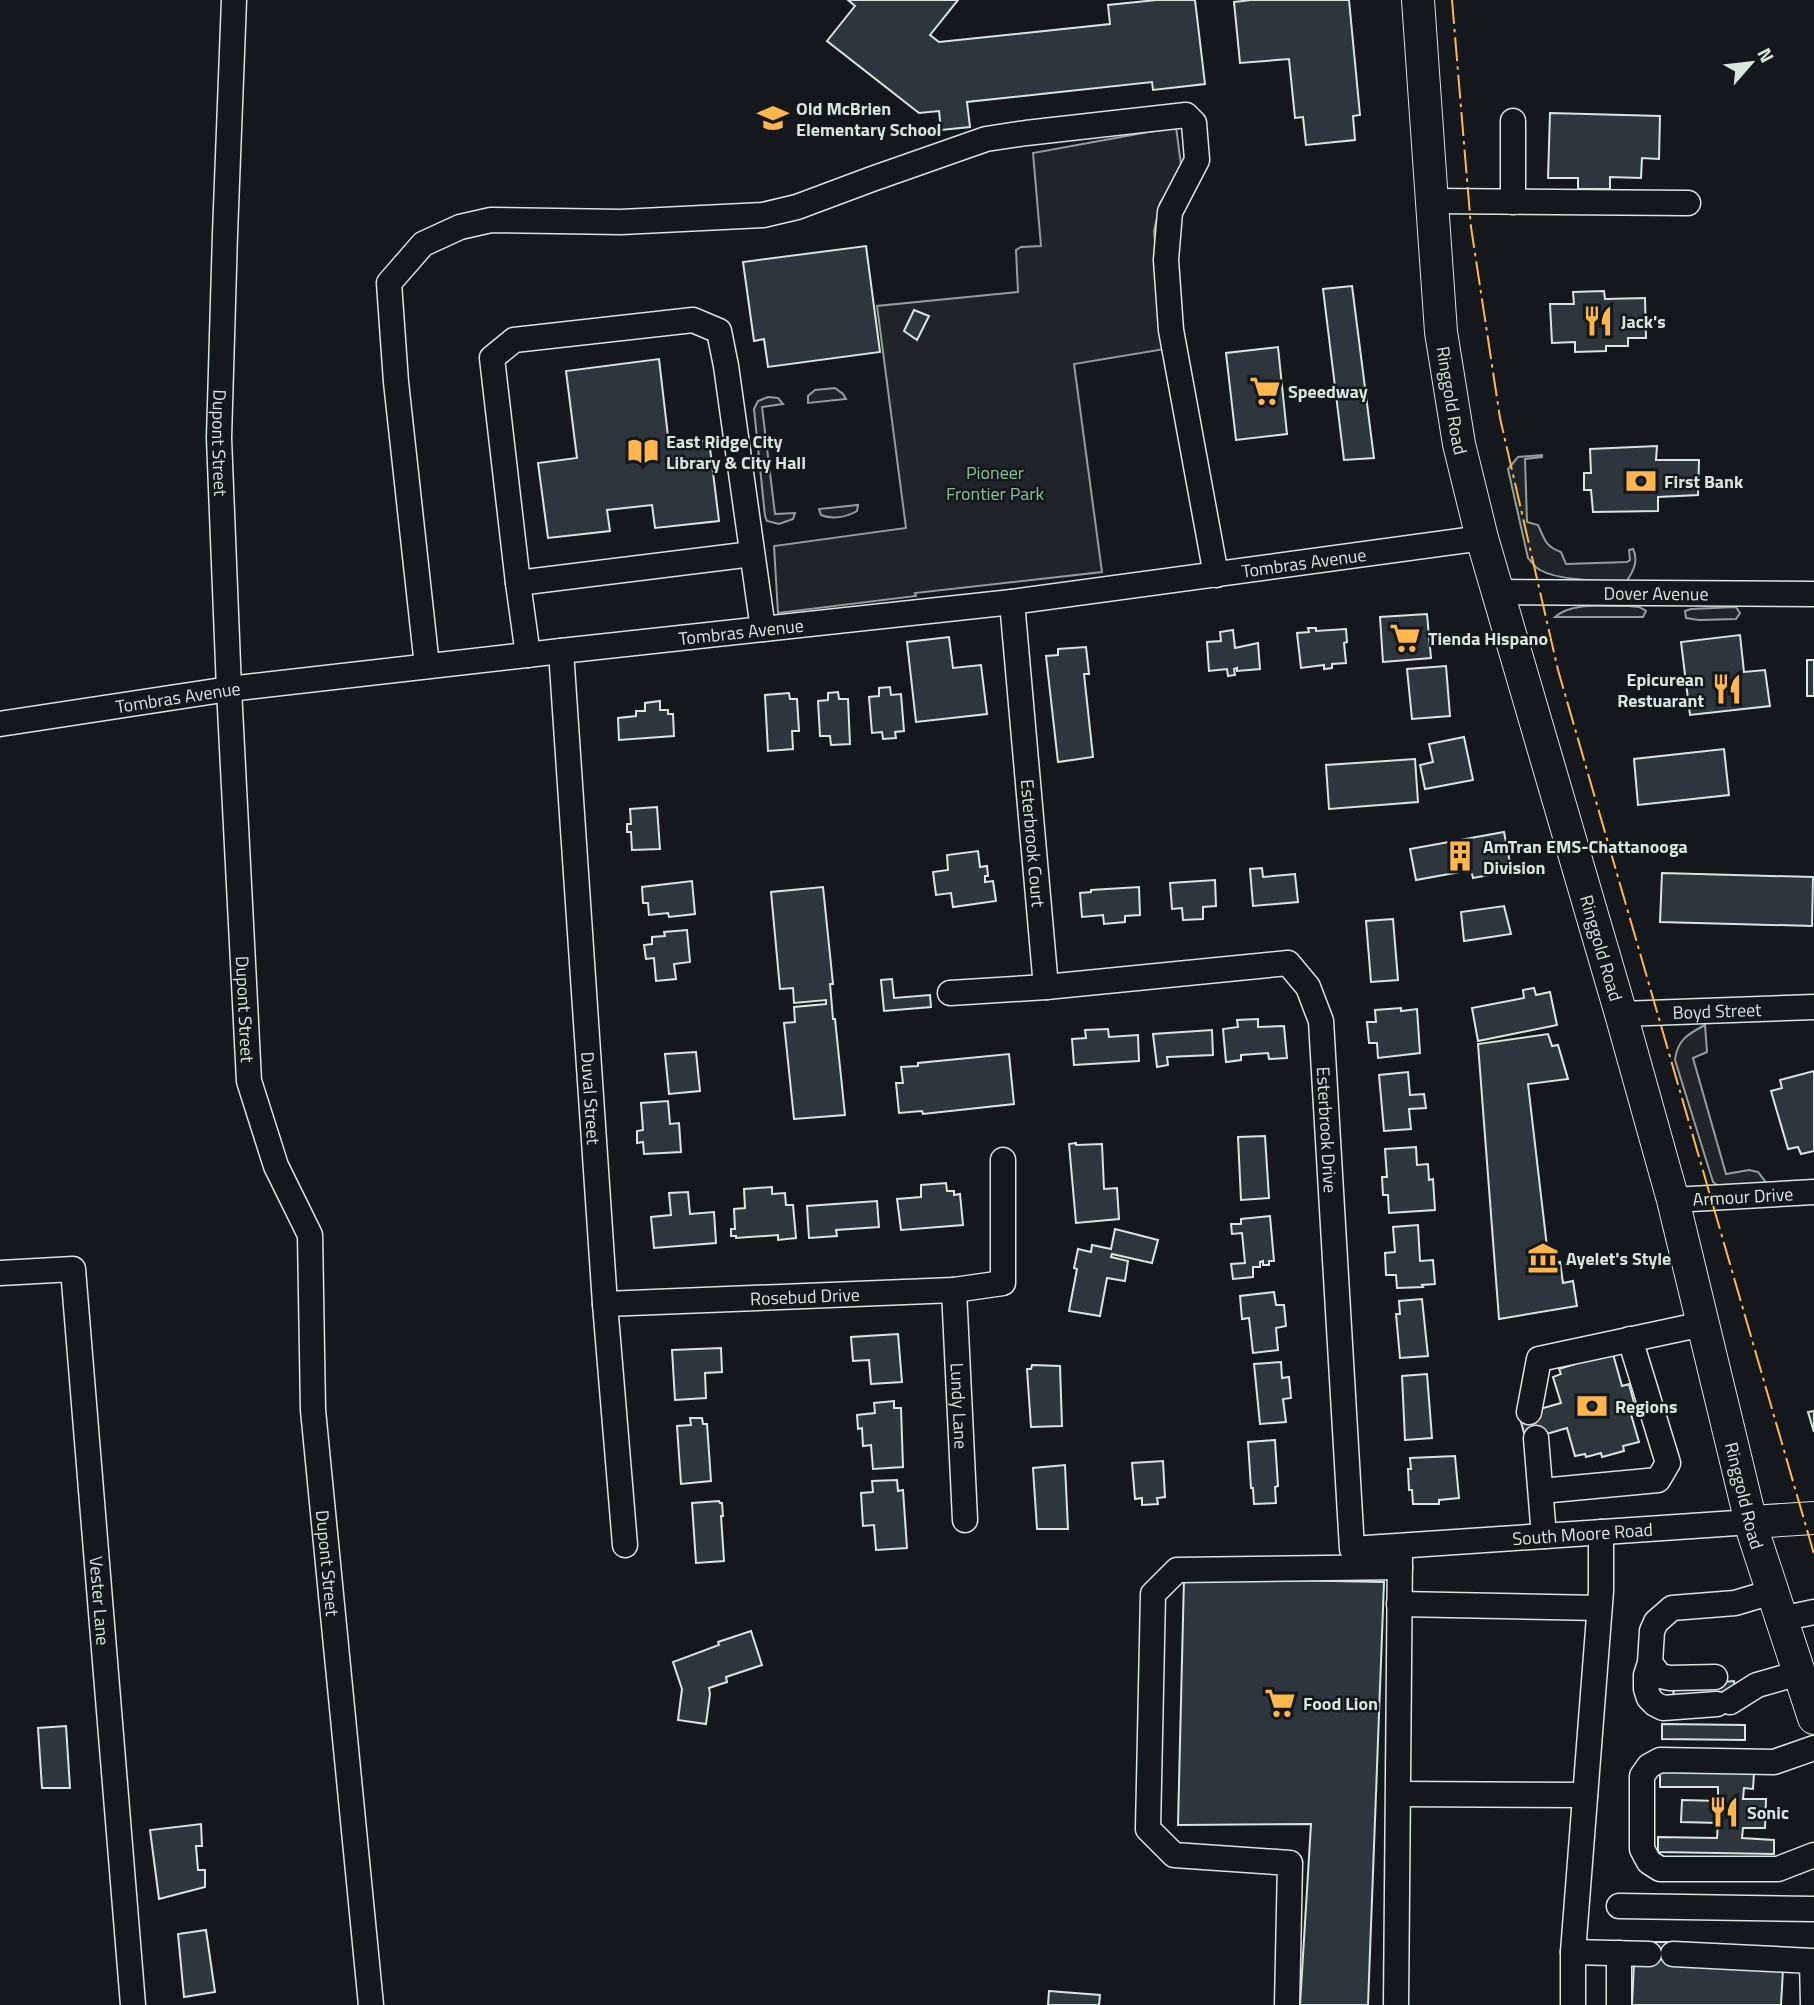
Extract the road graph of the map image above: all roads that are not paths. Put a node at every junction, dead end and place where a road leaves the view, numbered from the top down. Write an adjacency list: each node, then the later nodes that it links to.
1 (234, 0): 18 (street, Dupont Street)
2 (1418, 0): 4 (main road, Ringgold Road)
3 (1513, 121): 5 (street)
4 (1432, 201): 5 (street); 7 (main road, Ringgold Road)
5 (1513, 202): 6 (street)
6 (1688, 203)
7 (1482, 538): 9 (street, Tombras Avenue); 11 (main road, Ringgold Road)
8 (752, 554): 10 (street); 10 (street); 14 (street)
9 (1216, 575): 13 (street, Tombras Avenue); 17 (street)
10 (518, 583): 16 (street)
11 (1497, 592): 12 (street, Dover Avenue); 23 (main road, Ringgold Road)
12 (1814, 594)
13 (1012, 603): 14 (street, Tombras Avenue); 20 (street, Esterbrook Court)
14 (763, 629): 15 (street, Tombras Avenue)
15 (561, 651): 16 (street, Tombras Avenue); 29 (street, Duval Street)
16 (528, 655): 17 (street, Tombras Avenue)
17 (427, 666): 18 (street, Tombras Avenue)
18 (229, 689): 19 (street, Tombras Avenue); 60 (street, Dupont Street)
19 (0, 724)
20 (1046, 987): 21 (street); 41 (street, Esterbrook Drive)
21 (950, 993)
22 (1814, 1007): 23 (street, Boyd Street)
23 (1620, 1014): 26 (main road, Ringgold Road)
24 (1003, 1160): 28 (street, Rosebud Drive)
25 (1814, 1192): 26 (street, Armour Drive)
26 (1673, 1200): 30 (main road, Ringgold Road)
27 (0, 1273): 59 (street, Vester Lane)
28 (954, 1290): 29 (street, Rosebud Drive); 36 (street, Lundy Lane)
29 (605, 1304): 40 (street, Duval Street)
30 (1703, 1324): 31 (street); 37 (main road, Ringgold Road)
31 (1630, 1339): 32 (street); 34 (street)
32 (1529, 1412)
33 (1536, 1437): 34 (street)
34 (1541, 1491): 39 (street)
35 (1814, 1518): 37 (main road, South Moore Road)
36 (965, 1520)
37 (1751, 1522): 38 (street, South Moore Road); 44 (main road, Ringgold Road)
38 (1601, 1532): 39 (street, South Moore Road); 45 (street)
39 (1544, 1536): 42 (street, South Moore Road)
40 (625, 1545)
41 (1352, 1549): 42 (street, South Moore Road)
42 (1400, 1557): 43 (street); 61 (street)
43 (1399, 1604): 45 (street); 51 (street)
44 (1777, 1606): 46 (street); 47 (street); 49 (main road, Ringgold Road)
45 (1599, 1608): 52 (street)
46 (1814, 1612)
47 (1650, 1663): 48 (street); 48 (street)
48 (1756, 1685): 49 (street)
49 (1808, 1693)
50 (1814, 1748): 53 (street)
51 (1399, 1794): 52 (street); 62 (street)
52 (1585, 1795): 56 (street)
53 (1814, 1855)
54 (1619, 1906): 55 (street)
55 (1814, 1909)
56 (1573, 1952): 57 (street); 63 (street)
57 (1619, 1953): 58 (street); 64 (street)
58 (1813, 1961): 65 (street)
59 (133, 2005)
60 (371, 2005)
61 (1287, 2005)
62 (1396, 2005)
63 (1573, 2005)
64 (1619, 2005)
65 (1812, 2005)

